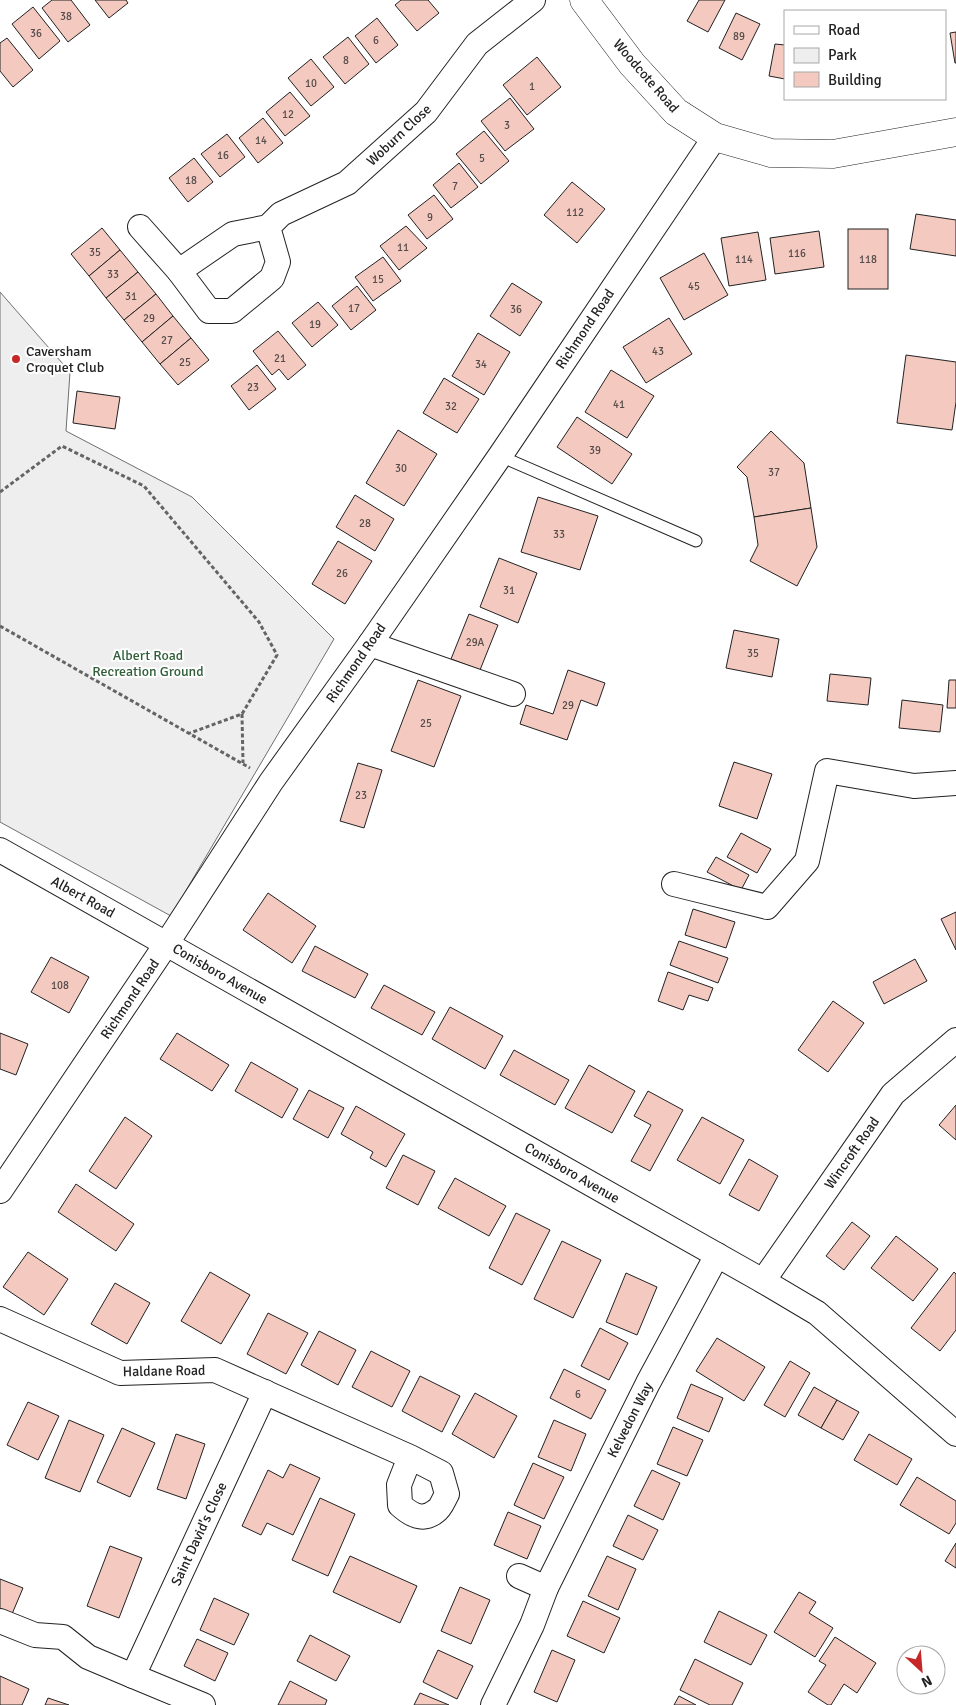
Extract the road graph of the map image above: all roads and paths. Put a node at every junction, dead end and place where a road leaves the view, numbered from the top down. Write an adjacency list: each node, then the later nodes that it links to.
1 (533, 0): 6 (street, Woburn Close)
2 (584, 0): 4 (main road, Woodcote Road)
3 (956, 132): 4 (main road, Woodcote Road)
4 (715, 137): 8 (street, Richmond Road)
5 (140, 227): 7 (street)
6 (268, 227): 7 (street, Woburn Close); 7 (street)
7 (179, 271)
8 (500, 456): 10 (lane); 12 (street, Richmond Road)
9 (0, 492): 14 (path)
10 (696, 541)
11 (0, 626): 15 (path)
12 (370, 644): 13 (street); 17 (street, Richmond Road)
13 (513, 694)
14 (242, 714): 15 (path); 16 (path)
15 (190, 733): 16 (path)
16 (243, 763): 17 (path)
17 (271, 782): 21 (street, Richmond Road)
18 (956, 783): 20 (street)
19 (0, 850): 21 (street, Albert Road)
20 (674, 884)
21 (167, 944): 23 (street, Richmond Road); 24 (street, Conisboro Avenue)
22 (956, 1040): 25 (street, Wincroft Road)
23 (0, 1191)
24 (718, 1255): 25 (street, Conisboro Avenue); 31 (street, Kelvedon Way)
25 (763, 1281): 28 (street, Conisboro Avenue)
26 (0, 1320): 27 (street, Haldane Road)
27 (265, 1392): 29 (street, Haldane Road); 33 (street, Saint David's Close)
28 (956, 1434)
29 (410, 1457)
30 (520, 1576): 31 (street)
31 (546, 1588): 35 (street, Kelvedon Way)
32 (0, 1620): 33 (street)
33 (133, 1676): 34 (street)
34 (203, 1705)
35 (493, 1705)

